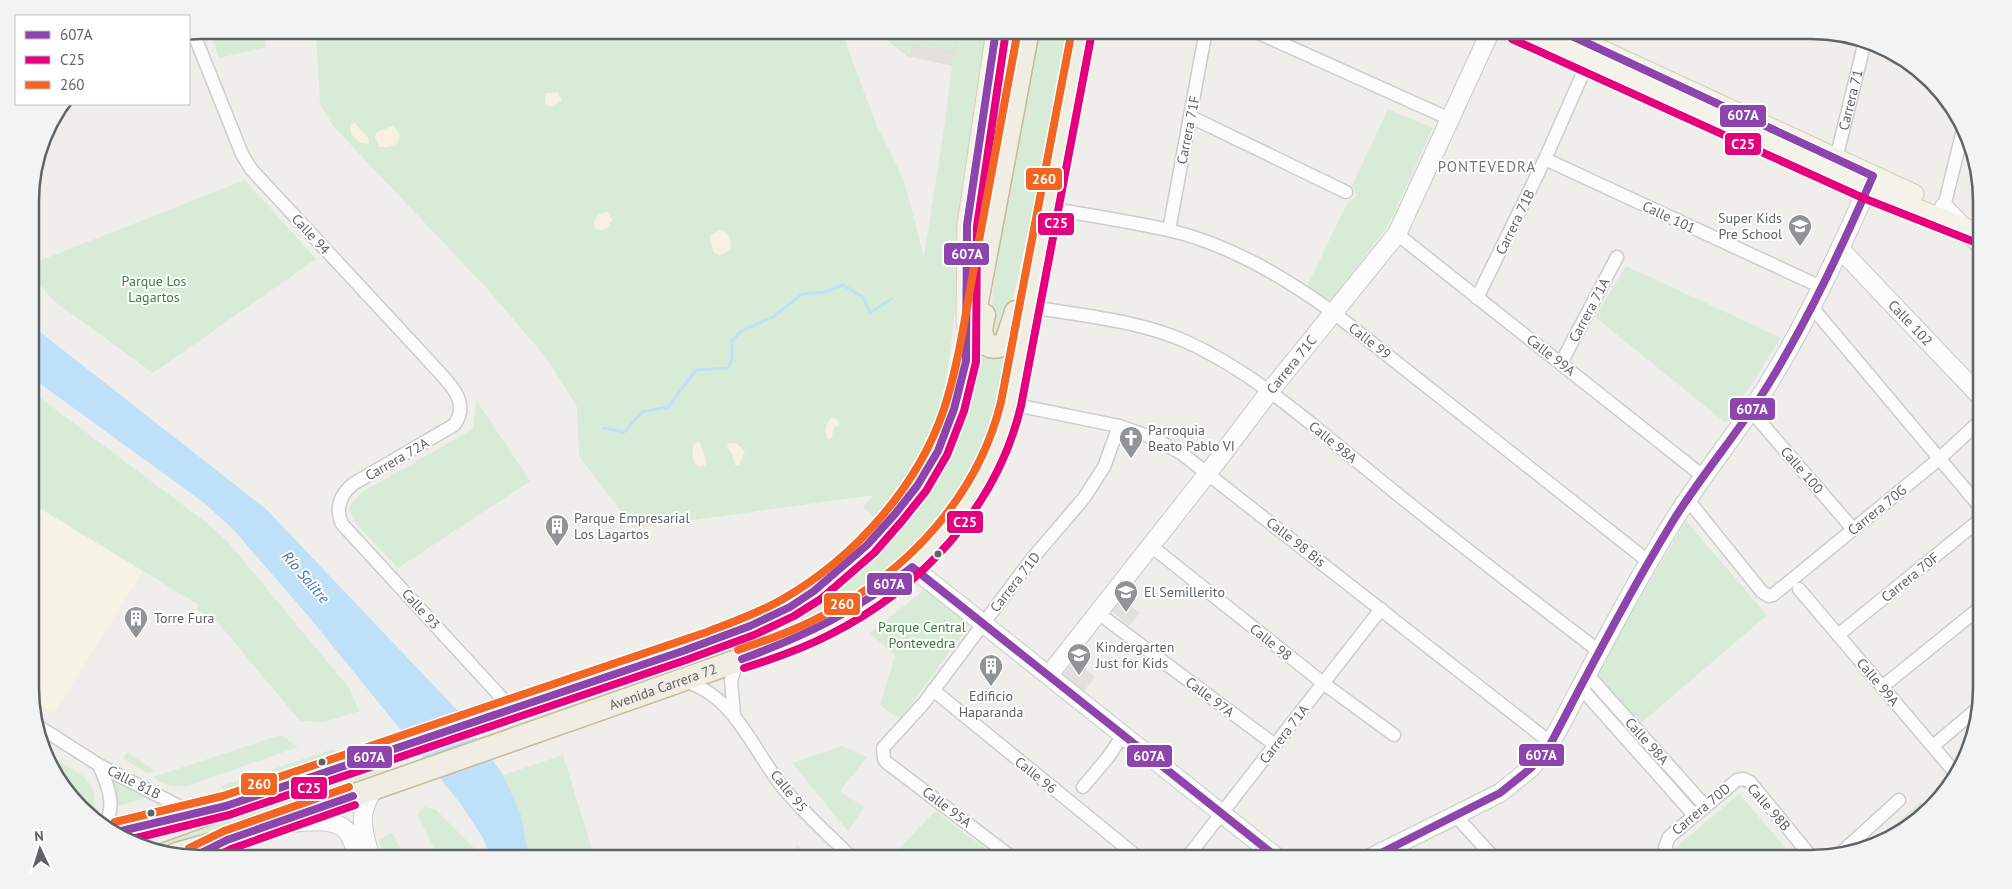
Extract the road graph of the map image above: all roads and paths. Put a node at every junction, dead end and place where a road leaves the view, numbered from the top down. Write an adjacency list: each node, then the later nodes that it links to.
1 (197, 39): 38 (street, Calle 94)
2 (995, 39): 32 (main road)
3 (1026, 39): 24 (highway, Avenida Carrera 72)
4 (1080, 39): 19 (highway, Avenida Carrera 72)
5 (1204, 39): 12 (street, Carrera 71F)
6 (1272, 39): 13 (street)
7 (1487, 39): 13 (street, Carrera 71C)
8 (1536, 39): 11 (main road)
9 (1578, 39): 16 (main road)
10 (1863, 47): 16 (street, Carrera 71)
11 (1588, 62): 15 (street, Carrera 71B); 17 (main road)
12 (1191, 117): 18 (street); 22 (street, Carrera 71F)
13 (1450, 118): 23 (street, Carrera 71C)
14 (1961, 139): 20 (street)
15 (1545, 159): 27 (street, Calle 101); 28 (street, Carrera 71B)
16 (1836, 159): 17 (main road)
17 (1870, 183): 20 (main road); 21 (main road); 25 (street)
18 (1346, 192)
19 (1047, 208): 22 (street, Calle 99); 24 (highway); 30 (highway, Avenida Carrera 72)
20 (1944, 208): 21 (main road)
21 (1972, 224)
22 (1169, 230): 31 (street, Calle 99)
23 (1397, 234): 28 (street, Calle 99A); 31 (street, Carrera 71C)
24 (988, 243): 32 (highway, Avenida Carrera 72)
25 (1840, 249): 27 (street); 34 (street, Calle 102)
26 (1618, 257): 33 (street, Carrera 71A)
27 (1821, 287): 29 (street)
28 (1477, 298): 33 (street, Calle 99A)
29 (1811, 306): 37 (street); 41 (street)
30 (1030, 307): 35 (street, Calle 98A); 36 (highway, Avenida Carrera 72)
31 (1334, 313): 35 (street, Carrera 71C); 50 (street, Calle 99)
32 (966, 360): 66 (highway, Avenida Carrera 72)
33 (1561, 363): 43 (street, Calle 99A)
34 (1973, 389)
35 (1270, 391): 42 (street, Carrera 71C); 58 (street, Calle 98A)
36 (1011, 404): 39 (street, Calle 98 Bis); 51 (highway, Avenida Carrera 72)
37 (1751, 411): 43 (street); 48 (street, Calle 100)
38 (460, 415): 46 (street, Carrera 72A)
39 (1119, 426): 42 (street, Calle 98 Bis); 56 (street, Carrera 71D)
40 (1973, 428): 41 (street, Carrera 70G)
41 (1940, 459): 44 (street); 48 (street, Carrera 70G)
42 (1208, 473): 49 (street, Carrera 71C); 53 (street, Calle 98 Bis)
43 (1704, 477): 45 (street)
44 (1973, 498)
45 (1688, 500): 48 (street, Carrera 70G); 50 (street)
46 (338, 505): 66 (street, Calle 93)
47 (1973, 525): 57 (street, Carrera 70F)
48 (1853, 529)
49 (1151, 546): 55 (street, Carrera 71C); 63 (street, Calle 98)
50 (1649, 562): 58 (street)
51 (912, 567): 56 (street); 59 (highway, Avenida Carrera 72)
52 (1799, 589): 57 (street, Calle 99A)
53 (1381, 609): 63 (street, Carrera 71A); 72 (street, Calle 98 Bis)
54 (1973, 613): 64 (street)
55 (1098, 614): 60 (street, Carrera 71C); 73 (street, Calle 97A)
56 (982, 623): 60 (street); 65 (street, Carrera 71D)
57 (1838, 635): 64 (street, Calle 99A)
58 (1600, 652): 62 (street)
59 (738, 660): 61 (highway, Avenida Carrera 72); 68 (street, Calle 95)
60 (1048, 675): 70 (street)
61 (681, 680): 68 (street, Calle 95); 80 (highway, Avenida Carrera 72)
62 (1584, 681): 72 (street); 83 (street, Calle 98A); 87 (street, Calle 98A)
63 (1323, 683): 71 (street, Calle 98); 73 (street, Carrera 71A)
64 (1882, 687): 74 (street, Calle 99A)
65 (933, 690): 75 (street, Carrera 71D); 100 (street, Calle 96)
66 (512, 709): 82 (highway, Avenida Carrera 72)
67 (1971, 714): 74 (street)
68 (734, 715): 98 (street, Calle 95)
69 (44, 730): 76 (street, Calle 81B)
70 (1123, 735): 79 (street); 84 (street)
71 (1394, 735)
72 (1551, 743): 86 (street)
73 (1275, 745): 84 (street, Carrera 71A)
74 (1933, 746): 77 (street, Calle 99A)
75 (883, 755): 99 (street, Calle 95A)
76 (100, 765): 85 (street, Calle 81B); 88 (street, Calle 81B)
77 (1952, 769)
78 (1744, 779): 83 (street, Carrera 70D); 106 (street, Calle 98B)
79 (1084, 787)
80 (374, 788): 89 (highway, Avenida Carrera 72); 97 (street)
81 (1899, 800): 93 (street)
82 (226, 806): 85 (highway, Avenida Carrera 72); 91 (highway, Avenida Carrera 72)
83 (1705, 806): 87 (street, Carrera 70D)
84 (1222, 813): 101 (street, Carrera 71A); 102 (street)
85 (194, 814): 90 (highway, Avenida Carrera 72)
86 (1455, 815): 103 (street); 104 (street)
87 (1694, 815): 105 (street, Carrera 70D)
88 (107, 820)
89 (276, 823): 92 (highway, Avenida Carrera 72); 96 (street)
90 (123, 831)
91 (140, 838)
92 (227, 840): 94 (highway, Avenida Carrera 72); 95 (highway, Avenida Carrera 72)
93 (1850, 845)
94 (192, 850)
95 (207, 850)
96 (355, 850)
97 (369, 850)
98 (844, 850)
99 (1002, 850)
100 (1129, 850)
101 (1193, 850)
102 (1268, 850)
103 (1386, 850)
104 (1487, 850)
105 (1667, 850)
106 (1806, 850)

